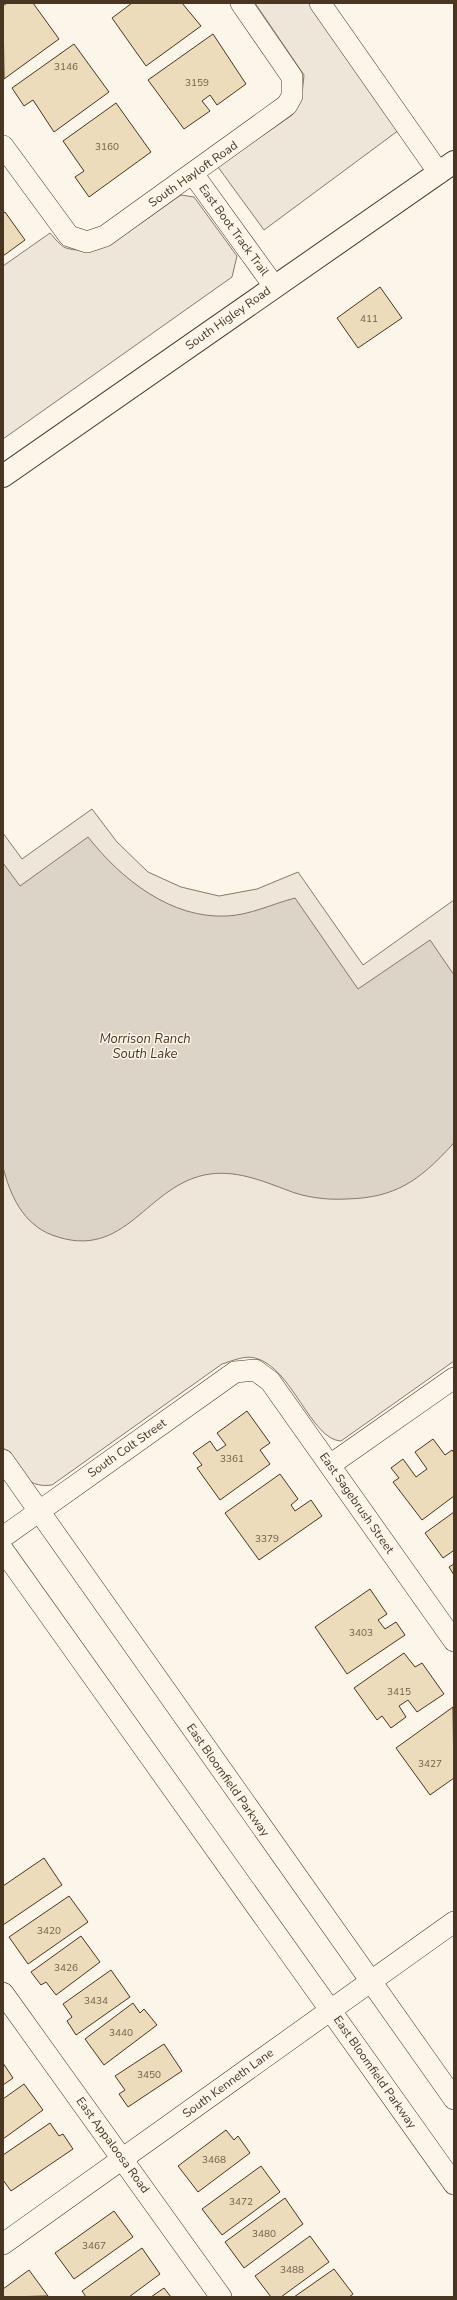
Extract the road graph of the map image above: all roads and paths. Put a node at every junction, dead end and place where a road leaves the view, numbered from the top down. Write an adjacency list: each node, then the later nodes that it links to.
1 (241, 3): 5 (street, South Hayloft Road)
2 (320, 3): 4 (street)
3 (3, 146): 5 (street, South Hayloft Road)
4 (446, 167): 6 (main road, South Higley Road)
5 (193, 174): 6 (street, East Boot Track Trail)
6 (274, 286): 7 (main road, South Higley Road)
7 (3, 476)
8 (255, 1370): 11 (street, East Sagebrush Street); 12 (street, South Colt Street)
9 (454, 1378): 11 (street)
10 (3, 1460): 12 (street, East Bloomfield Parkway)
11 (330, 1465): 15 (street, East Sagebrush Street)
12 (39, 1511): 13 (street, South Colt Street); 17 (street, East Bloomfield Parkway)
13 (3, 1537)
14 (3, 1550): 19 (street, East Bloomfield Parkway)
15 (454, 1641)
16 (454, 1922): 17 (street, South Kenneth Lane)
17 (370, 1982): 19 (street, South Kenneth Lane); 20 (street, East Bloomfield Parkway)
18 (3, 1993): 21 (street, East Appaloosa Road)
19 (330, 2009): 21 (street, South Kenneth Lane); 22 (street, East Bloomfield Parkway)
20 (454, 2099)
21 (123, 2158): 23 (street, South Kenneth Lane); 24 (street, East Appaloosa Road)
22 (454, 2184)
23 (3, 2244)
24 (221, 2297)

